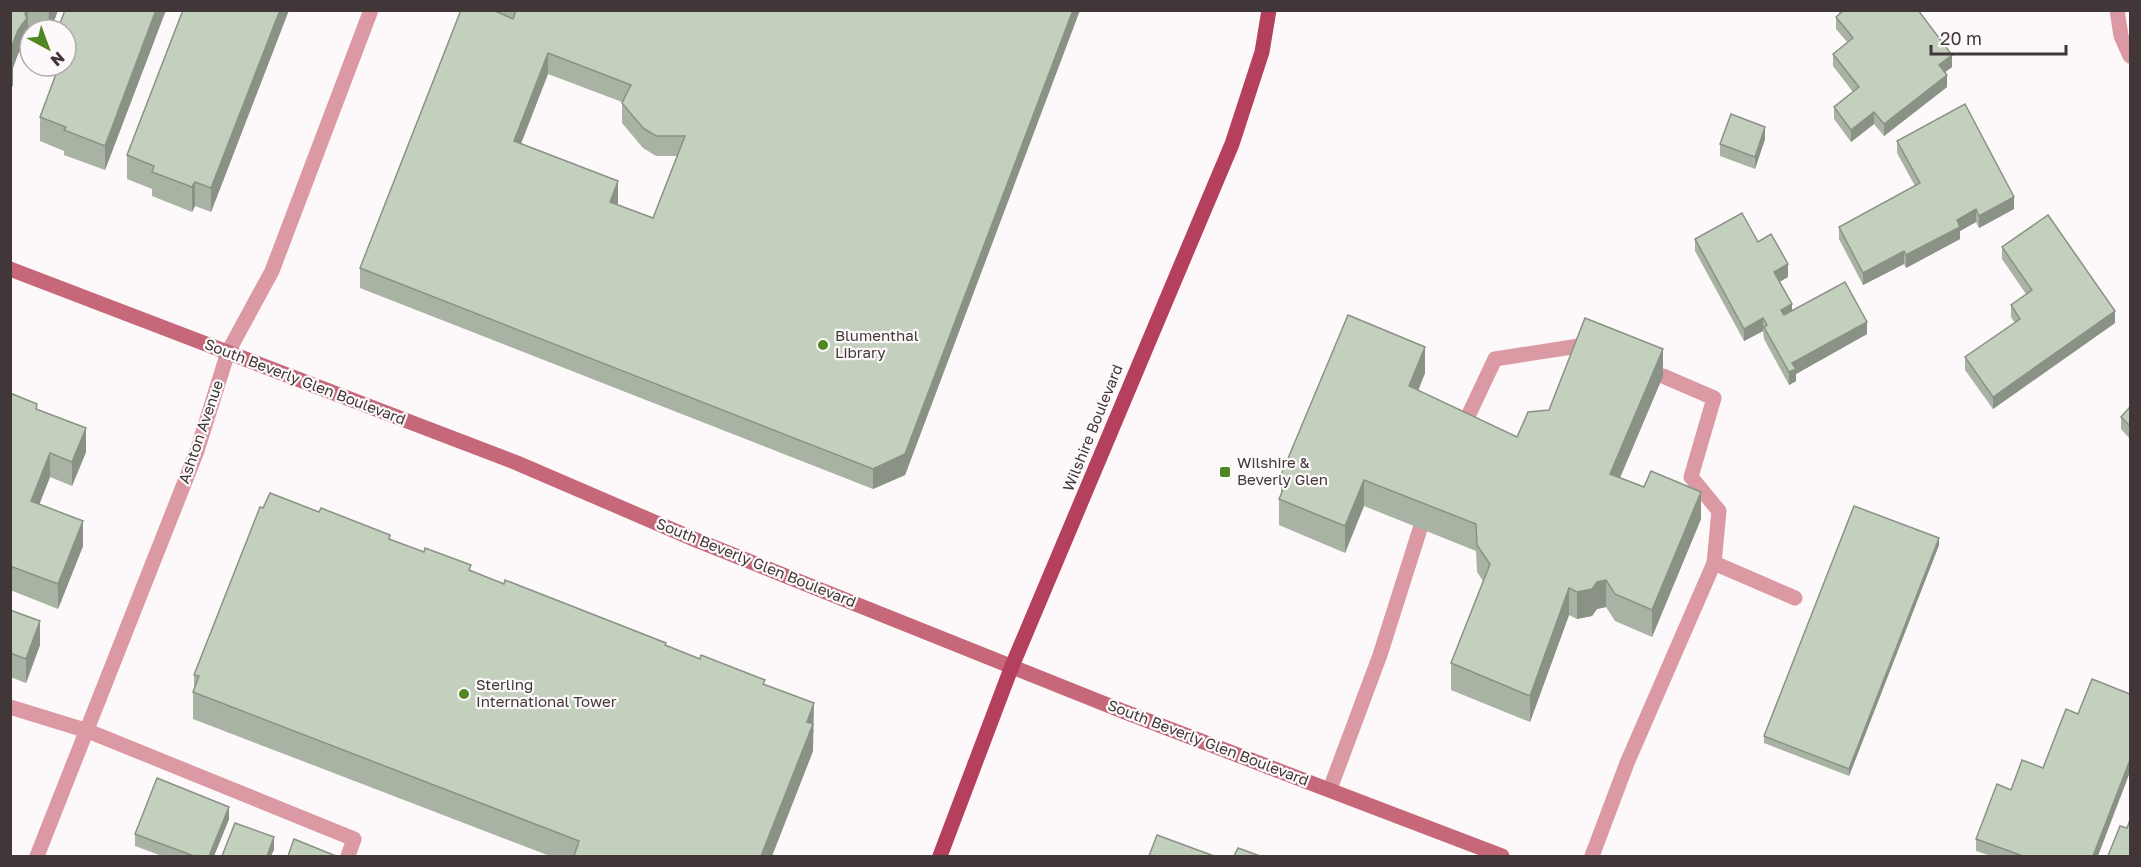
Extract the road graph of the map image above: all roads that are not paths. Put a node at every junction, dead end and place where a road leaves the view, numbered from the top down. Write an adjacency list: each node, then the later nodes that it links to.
1 (371, 10): 7 (street, Ashton Avenue)
2 (1269, 10): 13 (main road, Wilshire Boulevard)
3 (2117, 10): 4 (street)
4 (2130, 56)
5 (10, 269): 7 (main road, South Beverly Glen Boulevard)
6 (1585, 345): 9 (street)
7 (228, 352): 13 (main road, South Beverly Glen Boulevard); 15 (street, Ashton Avenue)
8 (1663, 376): 11 (street)
9 (1458, 437)
10 (1420, 529): 16 (street)
11 (1714, 563): 12 (street); 21 (street)
12 (1795, 598)
13 (1012, 666): 16 (main road, South Beverly Glen Boulevard); 20 (main road, Wilshire Boulevard)
14 (10, 707): 15 (street)
15 (88, 731): 18 (street, Ashton Avenue); 19 (street)
16 (1330, 789): 17 (main road, South Beverly Glen Boulevard)
17 (1493, 855)
18 (37, 856)
19 (348, 856)
20 (940, 856)
21 (1592, 856)

